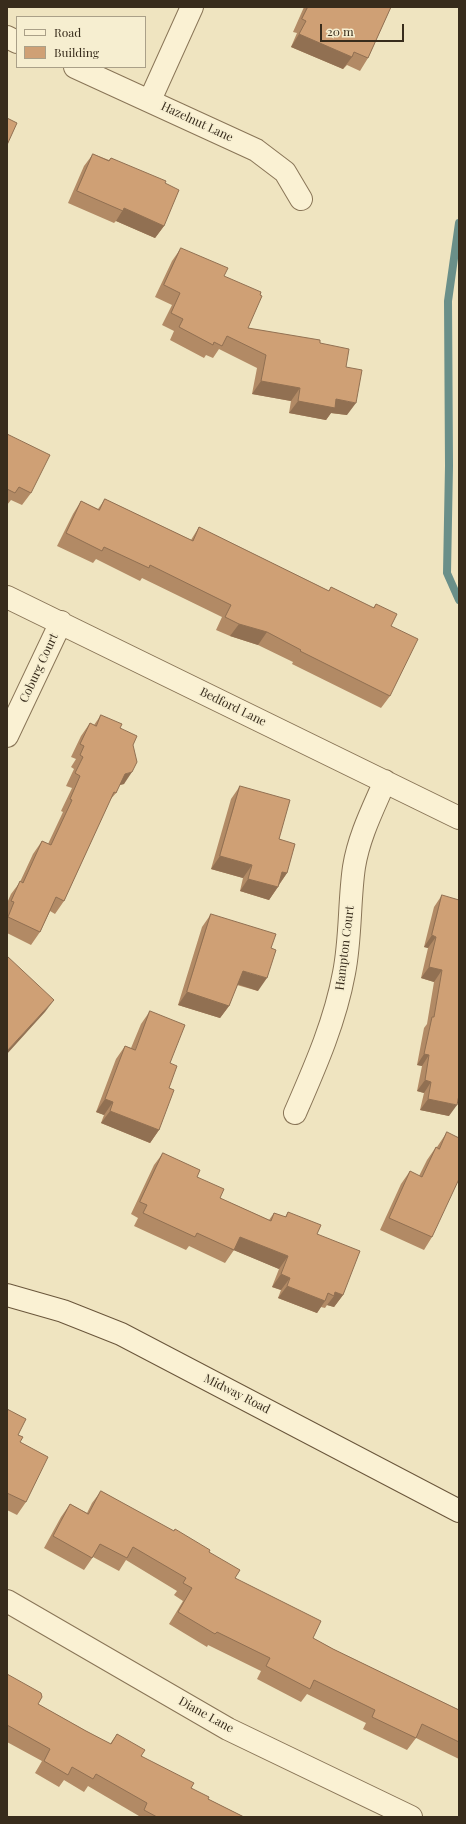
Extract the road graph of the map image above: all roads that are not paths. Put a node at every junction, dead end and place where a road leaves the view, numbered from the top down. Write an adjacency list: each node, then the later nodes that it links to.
1 (192, 7): 5 (street)
2 (7, 37): 3 (street)
3 (16, 42)
4 (77, 68): 5 (street, Hazelnut Lane)
5 (150, 100): 6 (street, Hazelnut Lane)
6 (301, 199)
7 (7, 597): 8 (street, Bedford Lane)
8 (61, 622): 9 (street, Coburg Court); 10 (street, Bedford Lane)
9 (7, 736)
10 (385, 781): 11 (street, Bedford Lane); 12 (street, Hampton Court)
11 (459, 818)
12 (295, 1113)
13 (7, 1295): 14 (street, Midway Road)
14 (459, 1511)
15 (7, 1601): 16 (street, Diane Lane)
16 (411, 1817)

